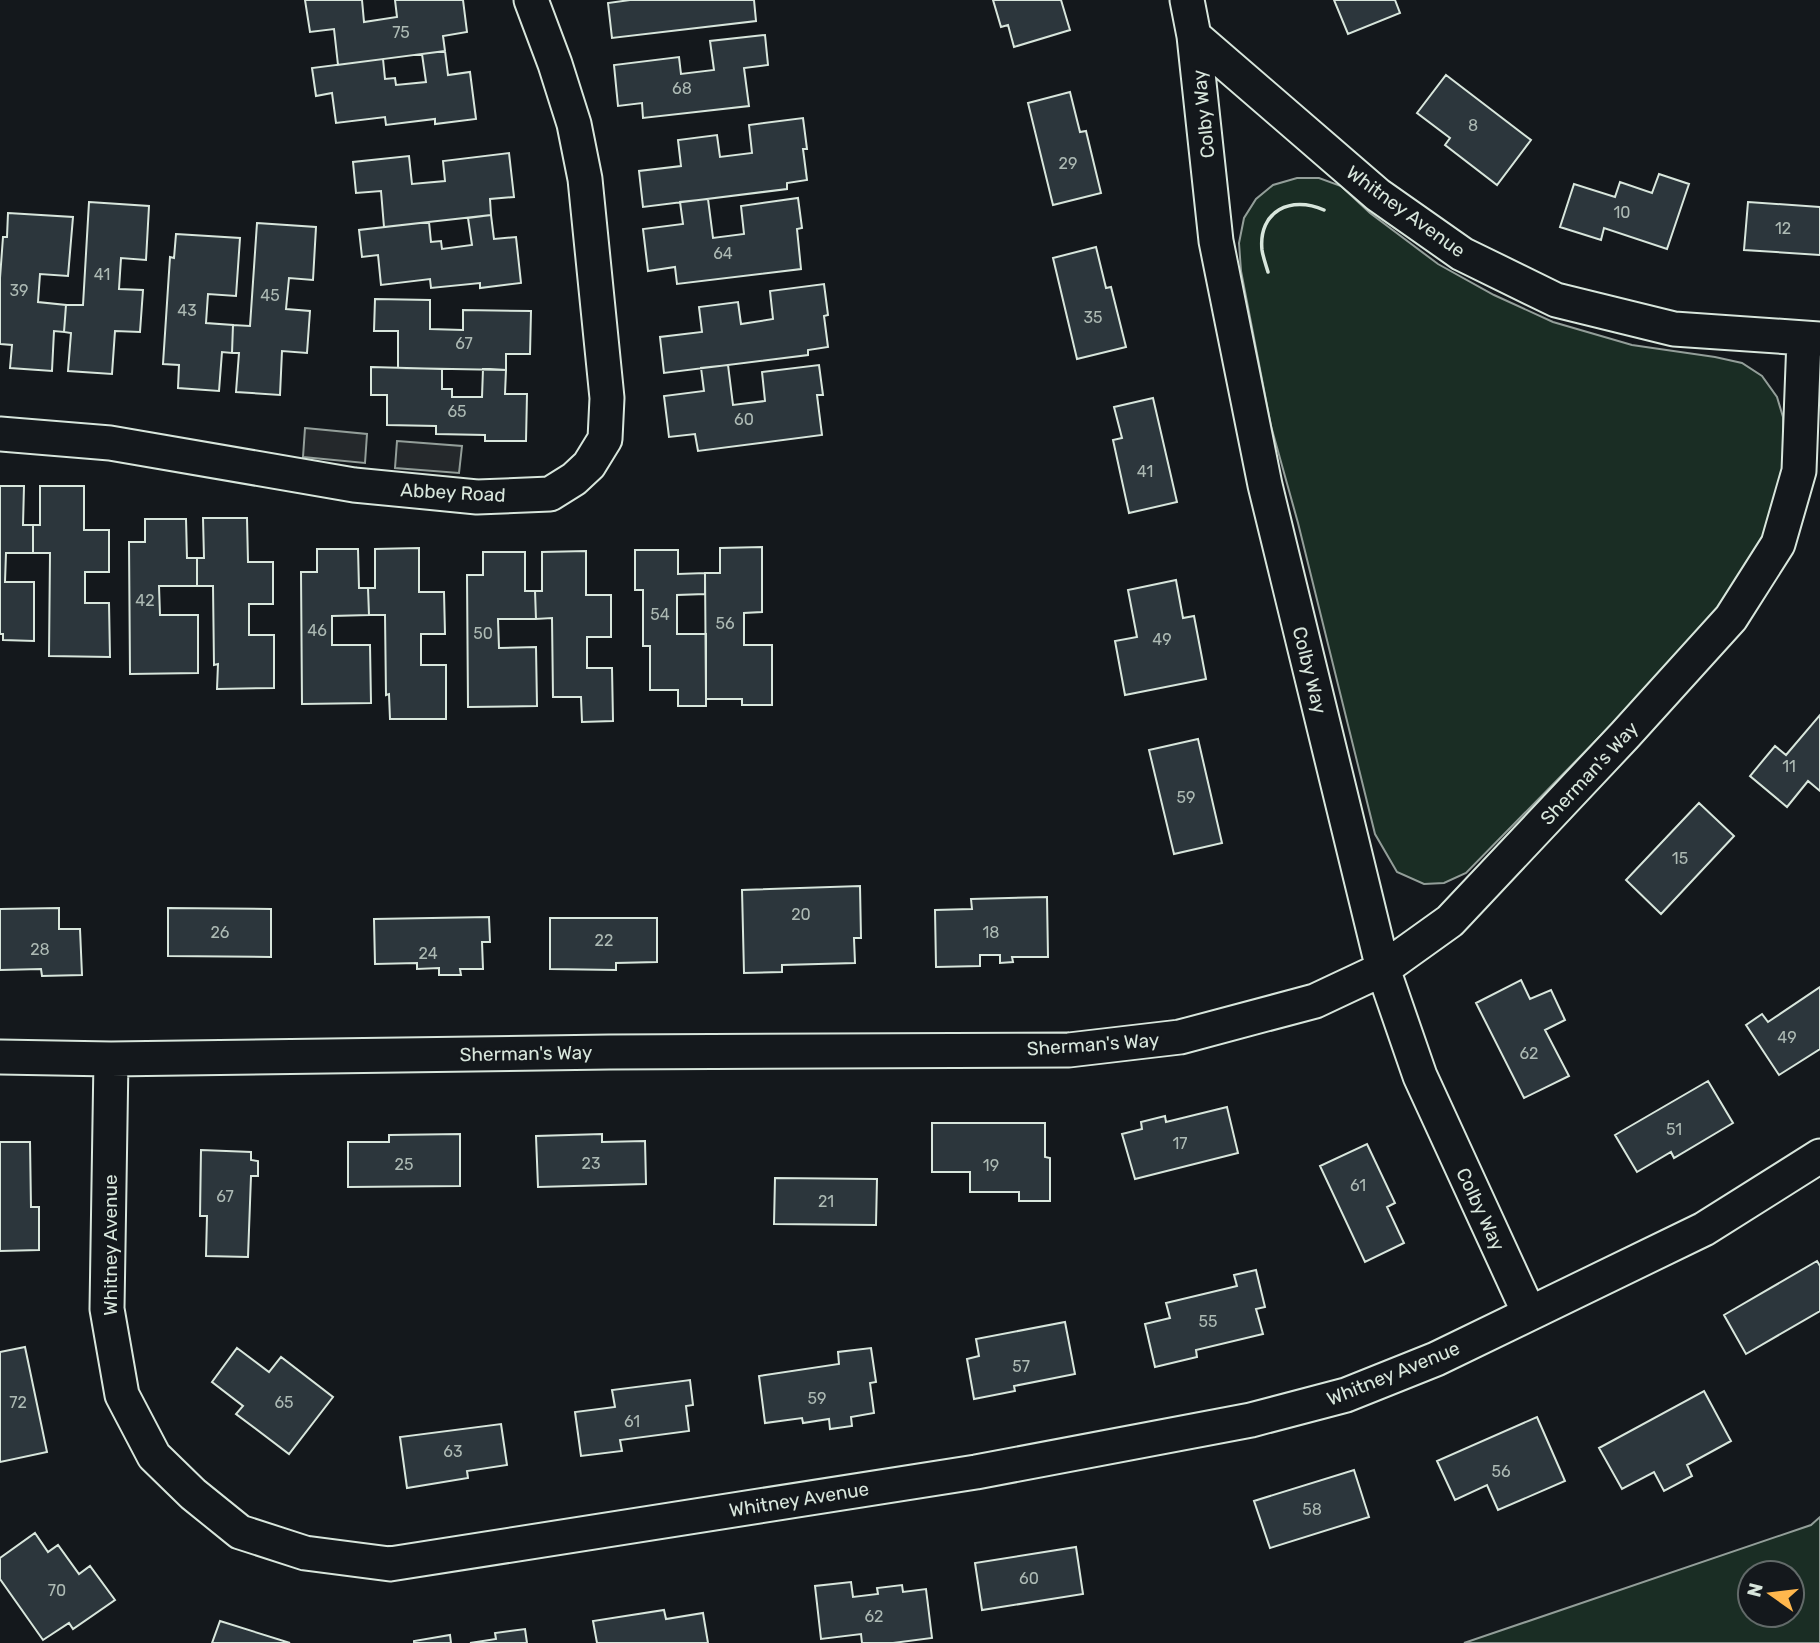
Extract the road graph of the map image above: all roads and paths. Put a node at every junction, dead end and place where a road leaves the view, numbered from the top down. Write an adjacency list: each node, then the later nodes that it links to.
1 (531, 0): 5 (street, Abbey Road)
2 (1187, 0): 3 (street, Colby Way)
3 (1194, 36): 4 (street, Whitney Avenue); 6 (street, Colby Way)
4 (1812, 339): 6 (street, Sherman's Way)
5 (0, 434)
6 (1382, 969): 8 (street, Sherman's Way); 10 (street, Colby Way)
7 (0, 1057): 8 (street, Sherman's Way)
8 (111, 1059): 10 (street, Whitney Avenue)
9 (1820, 1156): 10 (street, Whitney Avenue)
10 (1529, 1314)

